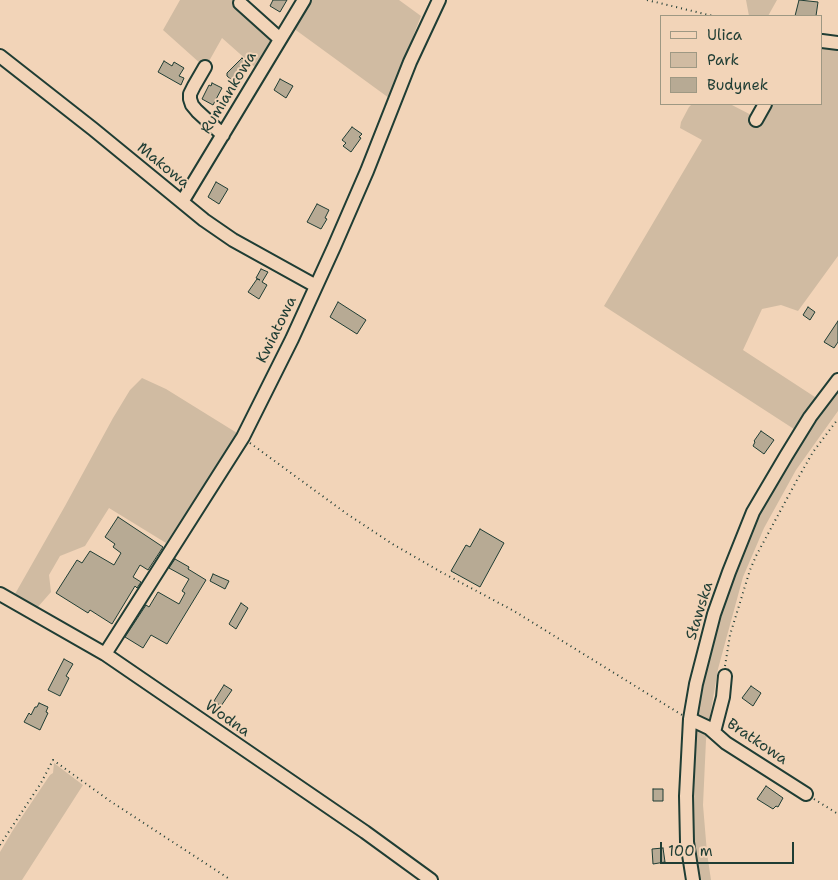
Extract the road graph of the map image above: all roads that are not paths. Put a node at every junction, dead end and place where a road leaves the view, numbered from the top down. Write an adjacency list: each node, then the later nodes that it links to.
1 (304, 0): 4 (street, Rumiankowa)
2 (439, 0): 13 (street, Kwiatowa)
3 (240, 3): 4 (street)
4 (280, 39): 11 (street, Rumiankowa)
5 (823, 41): 6 (street)
6 (838, 43)
7 (0, 56): 12 (street, Makowa)
8 (205, 67): 11 (street)
9 (764, 105): 10 (street)
10 (756, 120)
11 (223, 135): 12 (street, Rumiankowa)
12 (182, 202): 13 (street, Makowa)
13 (316, 286): 16 (street, Kwiatowa)
14 (838, 380): 18 (street, Sławska)
15 (0, 594): 16 (street, Wodna)
16 (105, 654): 21 (street, Wodna)
17 (725, 676): 19 (street)
18 (690, 719): 19 (street, Bratkowa); 22 (street, Sławska)
19 (714, 732): 20 (street, Bratkowa)
20 (806, 794)
21 (431, 880)
22 (693, 880)

